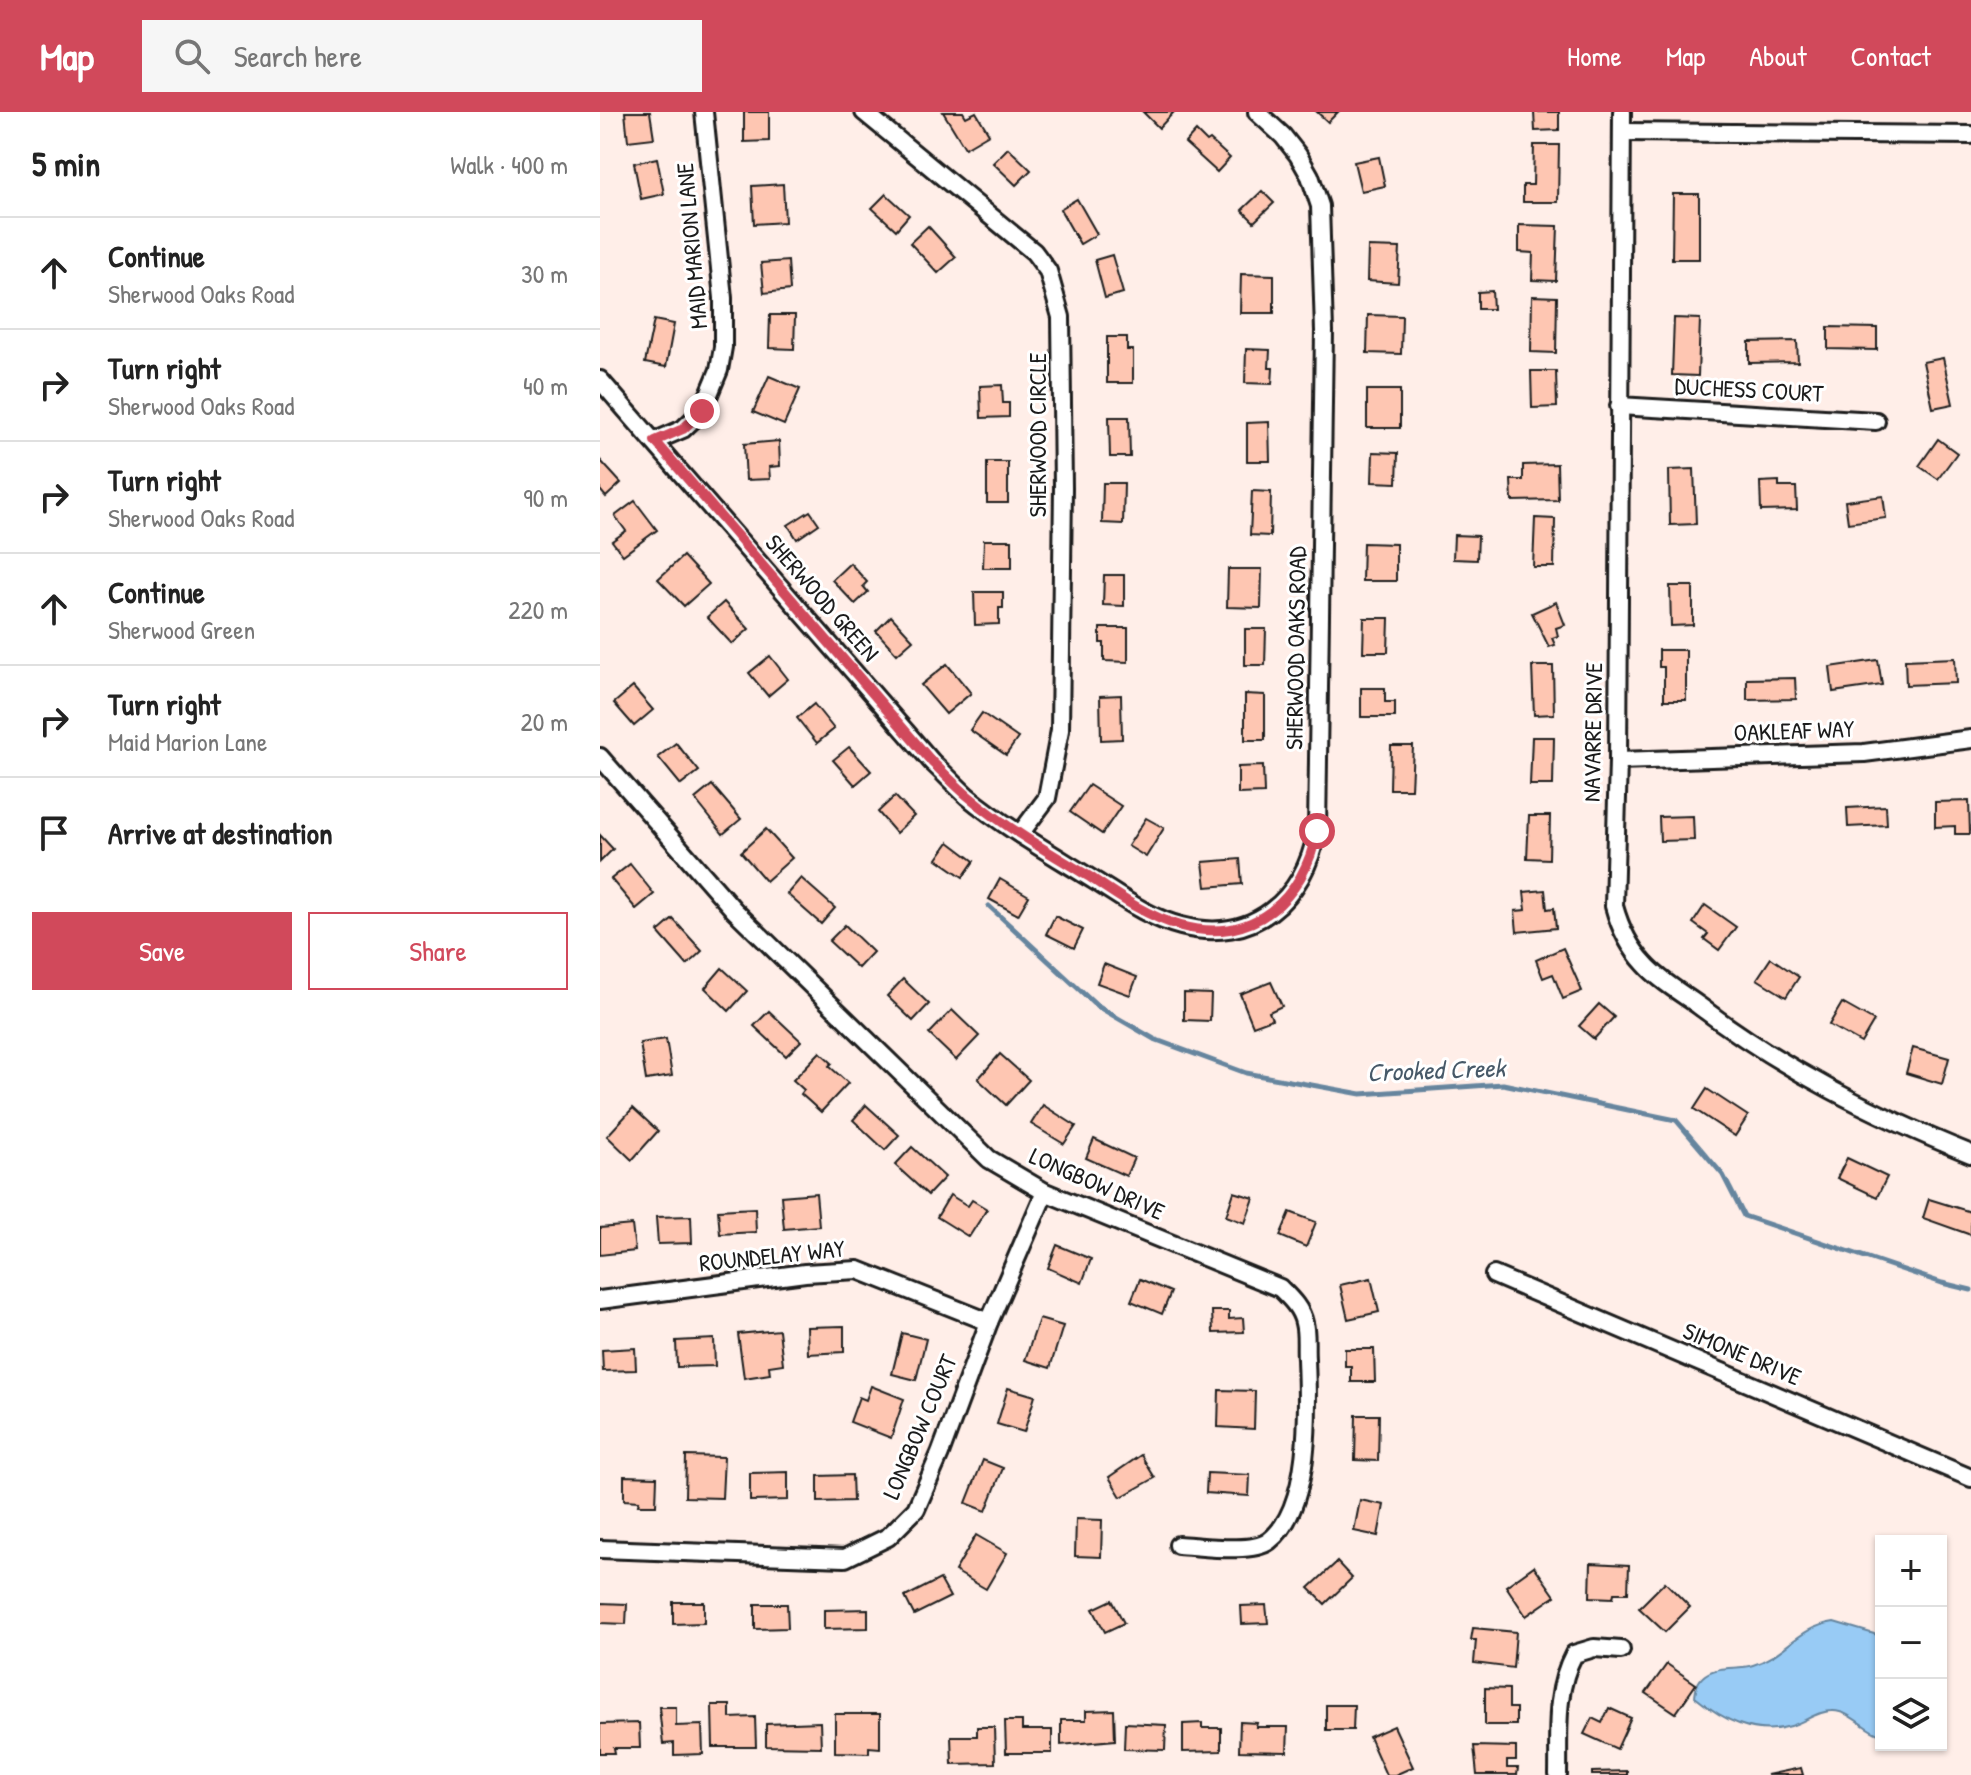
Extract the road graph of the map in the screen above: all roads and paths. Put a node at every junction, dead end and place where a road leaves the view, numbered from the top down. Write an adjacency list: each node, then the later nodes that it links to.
1 (704, 112): 10 (street, MAID MARION LANE)
2 (864, 112): 14 (street, SHERWOOD CIRCLE)
3 (1257, 112): 14 (street, SHERWOOD OAKS ROAD)
4 (1622, 112): 5 (street, NAVARRE DRIVE)
5 (1622, 132): 6 (street); 8 (street, NAVARRE DRIVE)
6 (1971, 135)
7 (600, 380): 10 (street, SHERWOOD GREEN)
8 (1619, 406): 9 (street, DUCHESS COURT); 13 (street, NAVARRE DRIVE)
9 (1876, 421)
10 (655, 441): 14 (street, SHERWOOD GREEN)
11 (1971, 739): 13 (street, OAKLEAF WAY)
12 (600, 757): 16 (street, LONGBOW DRIVE)
13 (1618, 761): 15 (street, NAVARRE DRIVE)
14 (1020, 834)
15 (1971, 1154)
16 (1045, 1192): 19 (street, LONGBOW COURT); 21 (street, LONGBOW DRIVE)
17 (1494, 1275): 20 (street, SIMONE DRIVE)
18 (600, 1300): 19 (street, ROUNDELAY WAY)
19 (989, 1322): 22 (street, LONGBOW COURT)
20 (1971, 1478)
21 (1178, 1545)
22 (600, 1549)
23 (1621, 1650): 24 (street)
24 (1558, 1775)

